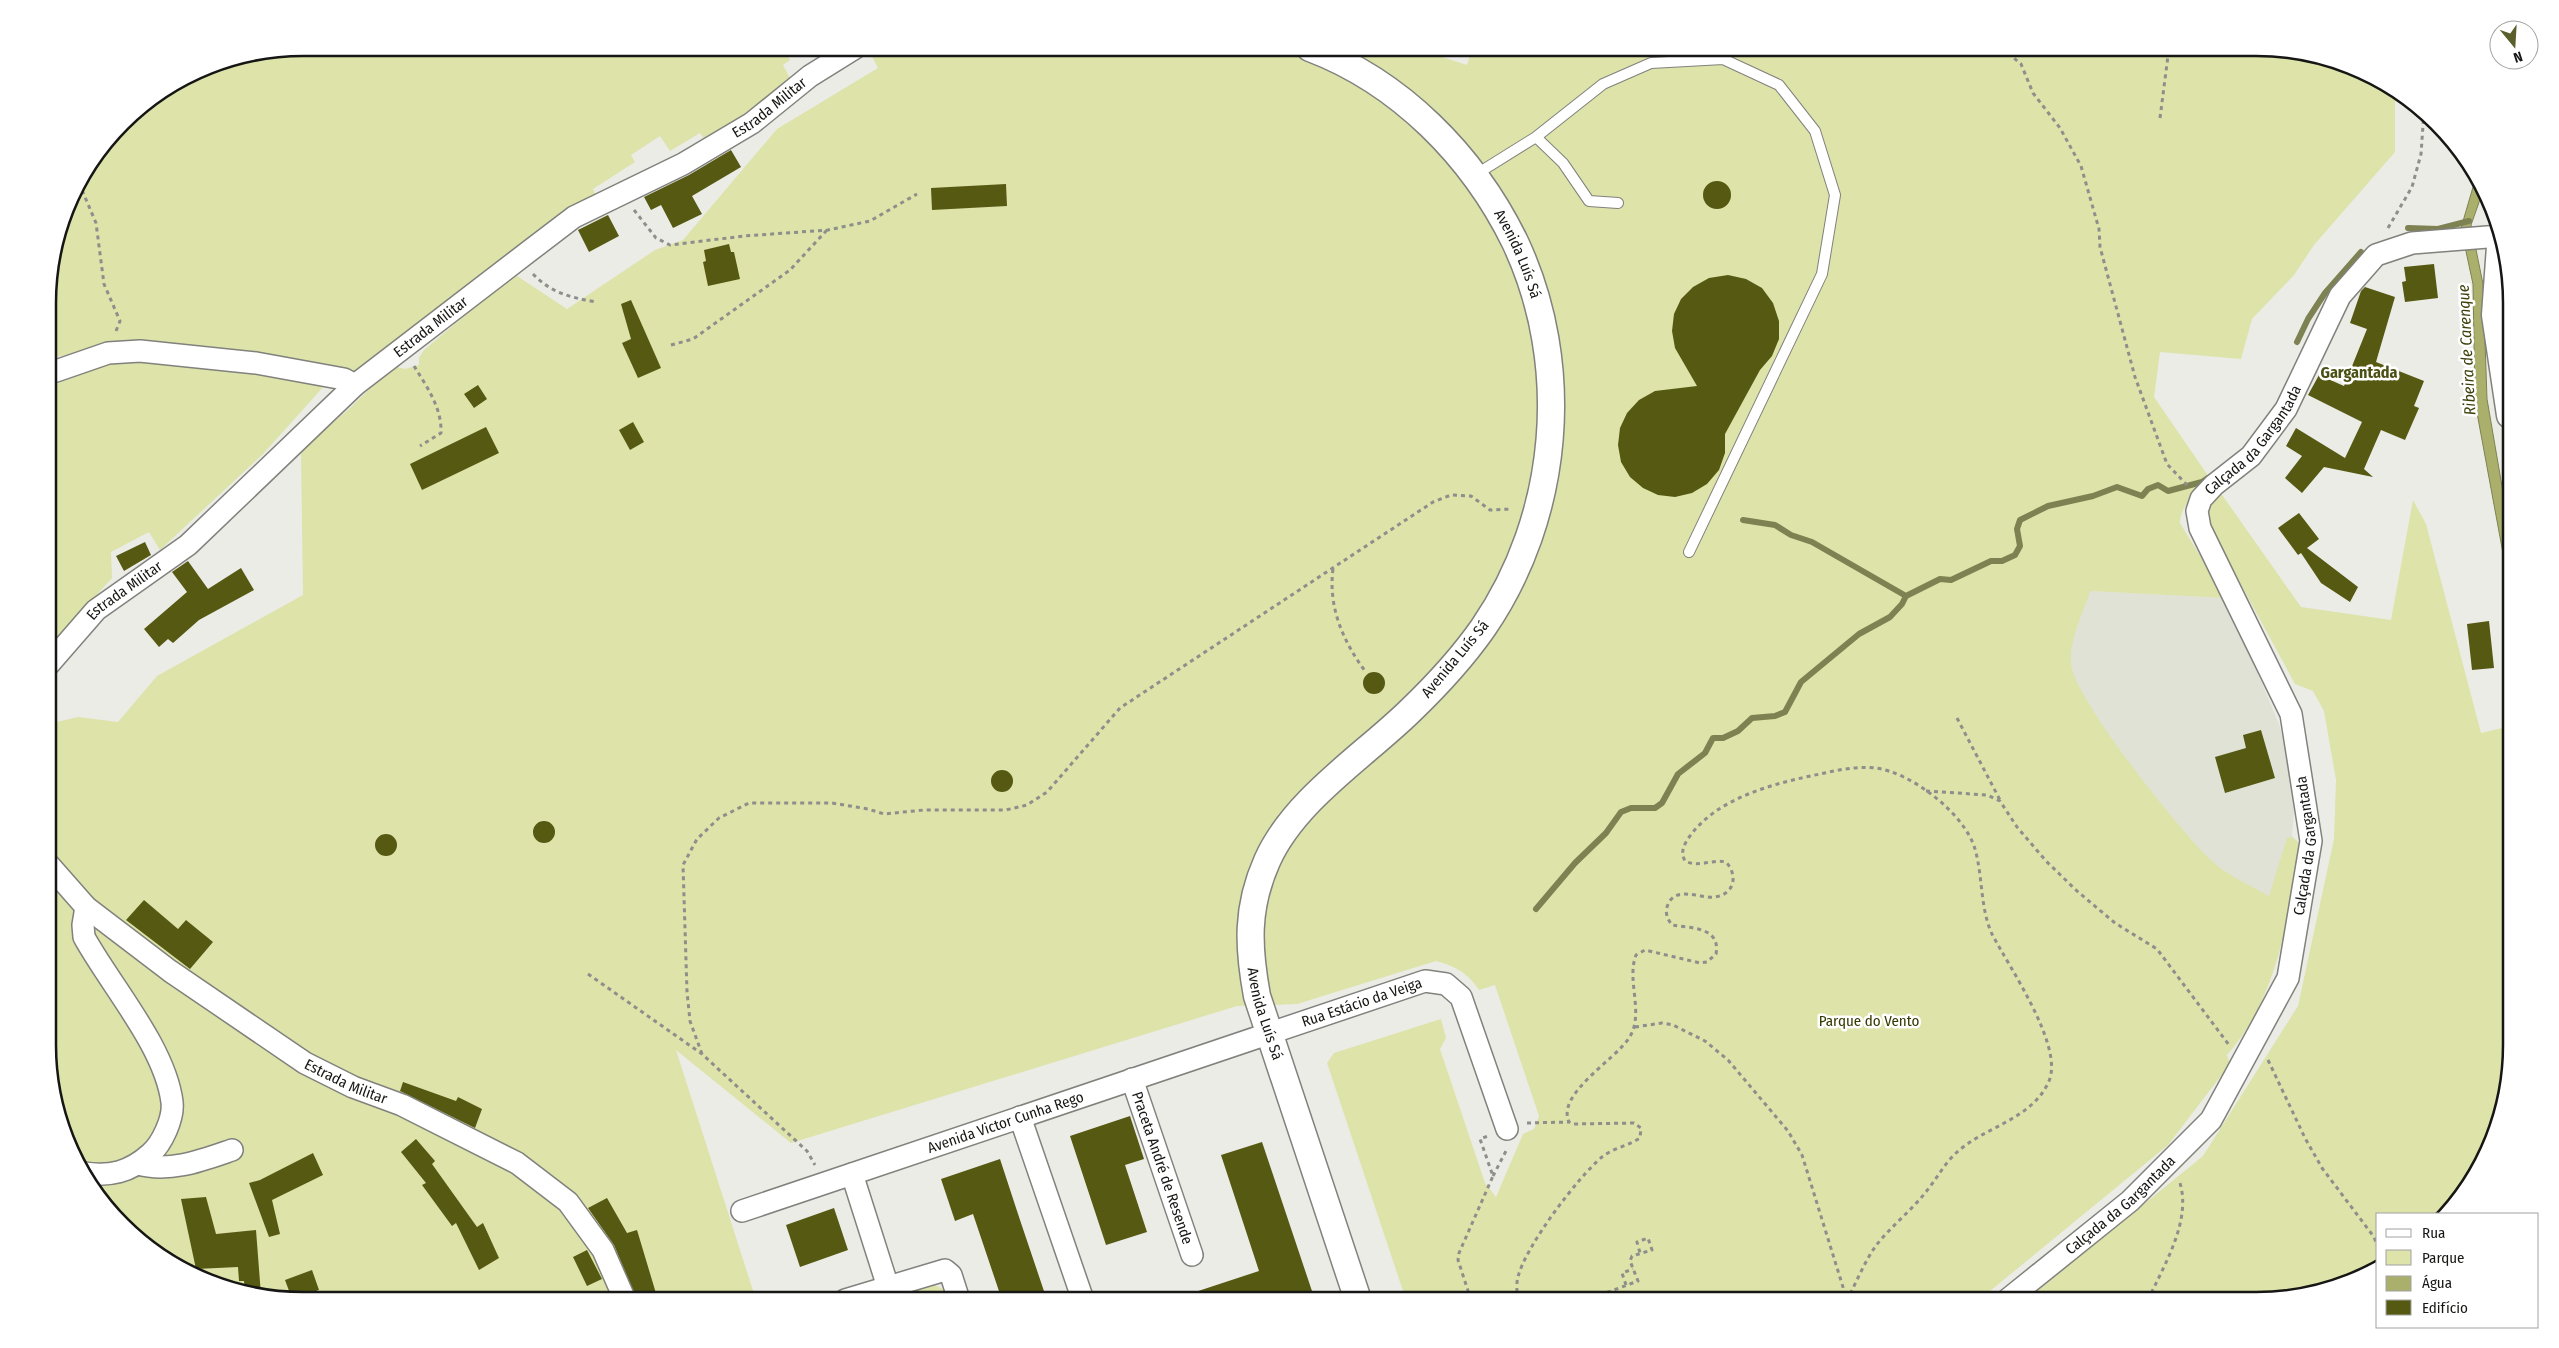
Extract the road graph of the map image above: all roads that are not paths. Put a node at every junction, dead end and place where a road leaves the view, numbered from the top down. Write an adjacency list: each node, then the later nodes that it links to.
1 (842, 56): 9 (street, Estrada Militar)
2 (1329, 56): 4 (street, Avenida Luís Sá)
3 (1536, 137): 4 (lane); 5 (lane); 10 (lane)
4 (1475, 175): 14 (street, Avenida Luís Sá)
5 (1618, 204)
6 (2493, 235): 7 (street); 30 (street, Calçada da Gargantada)
7 (2503, 368)
8 (56, 371): 9 (street)
9 (355, 385): 11 (street, Estrada Militar)
10 (1689, 552)
11 (56, 656)
12 (56, 873): 13 (street, Estrada Militar)
13 (86, 906): 19 (street); 25 (street, Estrada Militar)
14 (1269, 1034): 15 (street, Avenida Victor Cunha Rego); 17 (street, Rua Estácio da Veiga); 29 (street, Avenida Luís Sá)
15 (1132, 1079): 16 (street, Avenida Victor Cunha Rego); 23 (street, Praceta André de Resende)
16 (1020, 1117): 20 (street, Avenida Victor Cunha Rego); 28 (street)
17 (1507, 1129)
18 (232, 1150): 19 (street)
19 (138, 1164): 21 (street)
20 (852, 1174): 22 (street, Avenida Victor Cunha Rego); 24 (street)
21 (94, 1175)
22 (742, 1211)
23 (1192, 1255)
24 (888, 1287): 26 (street); 27 (street)
25 (621, 1292)
26 (871, 1292)
27 (956, 1292)
28 (1080, 1292)
29 (1355, 1292)
30 (2017, 1292)

